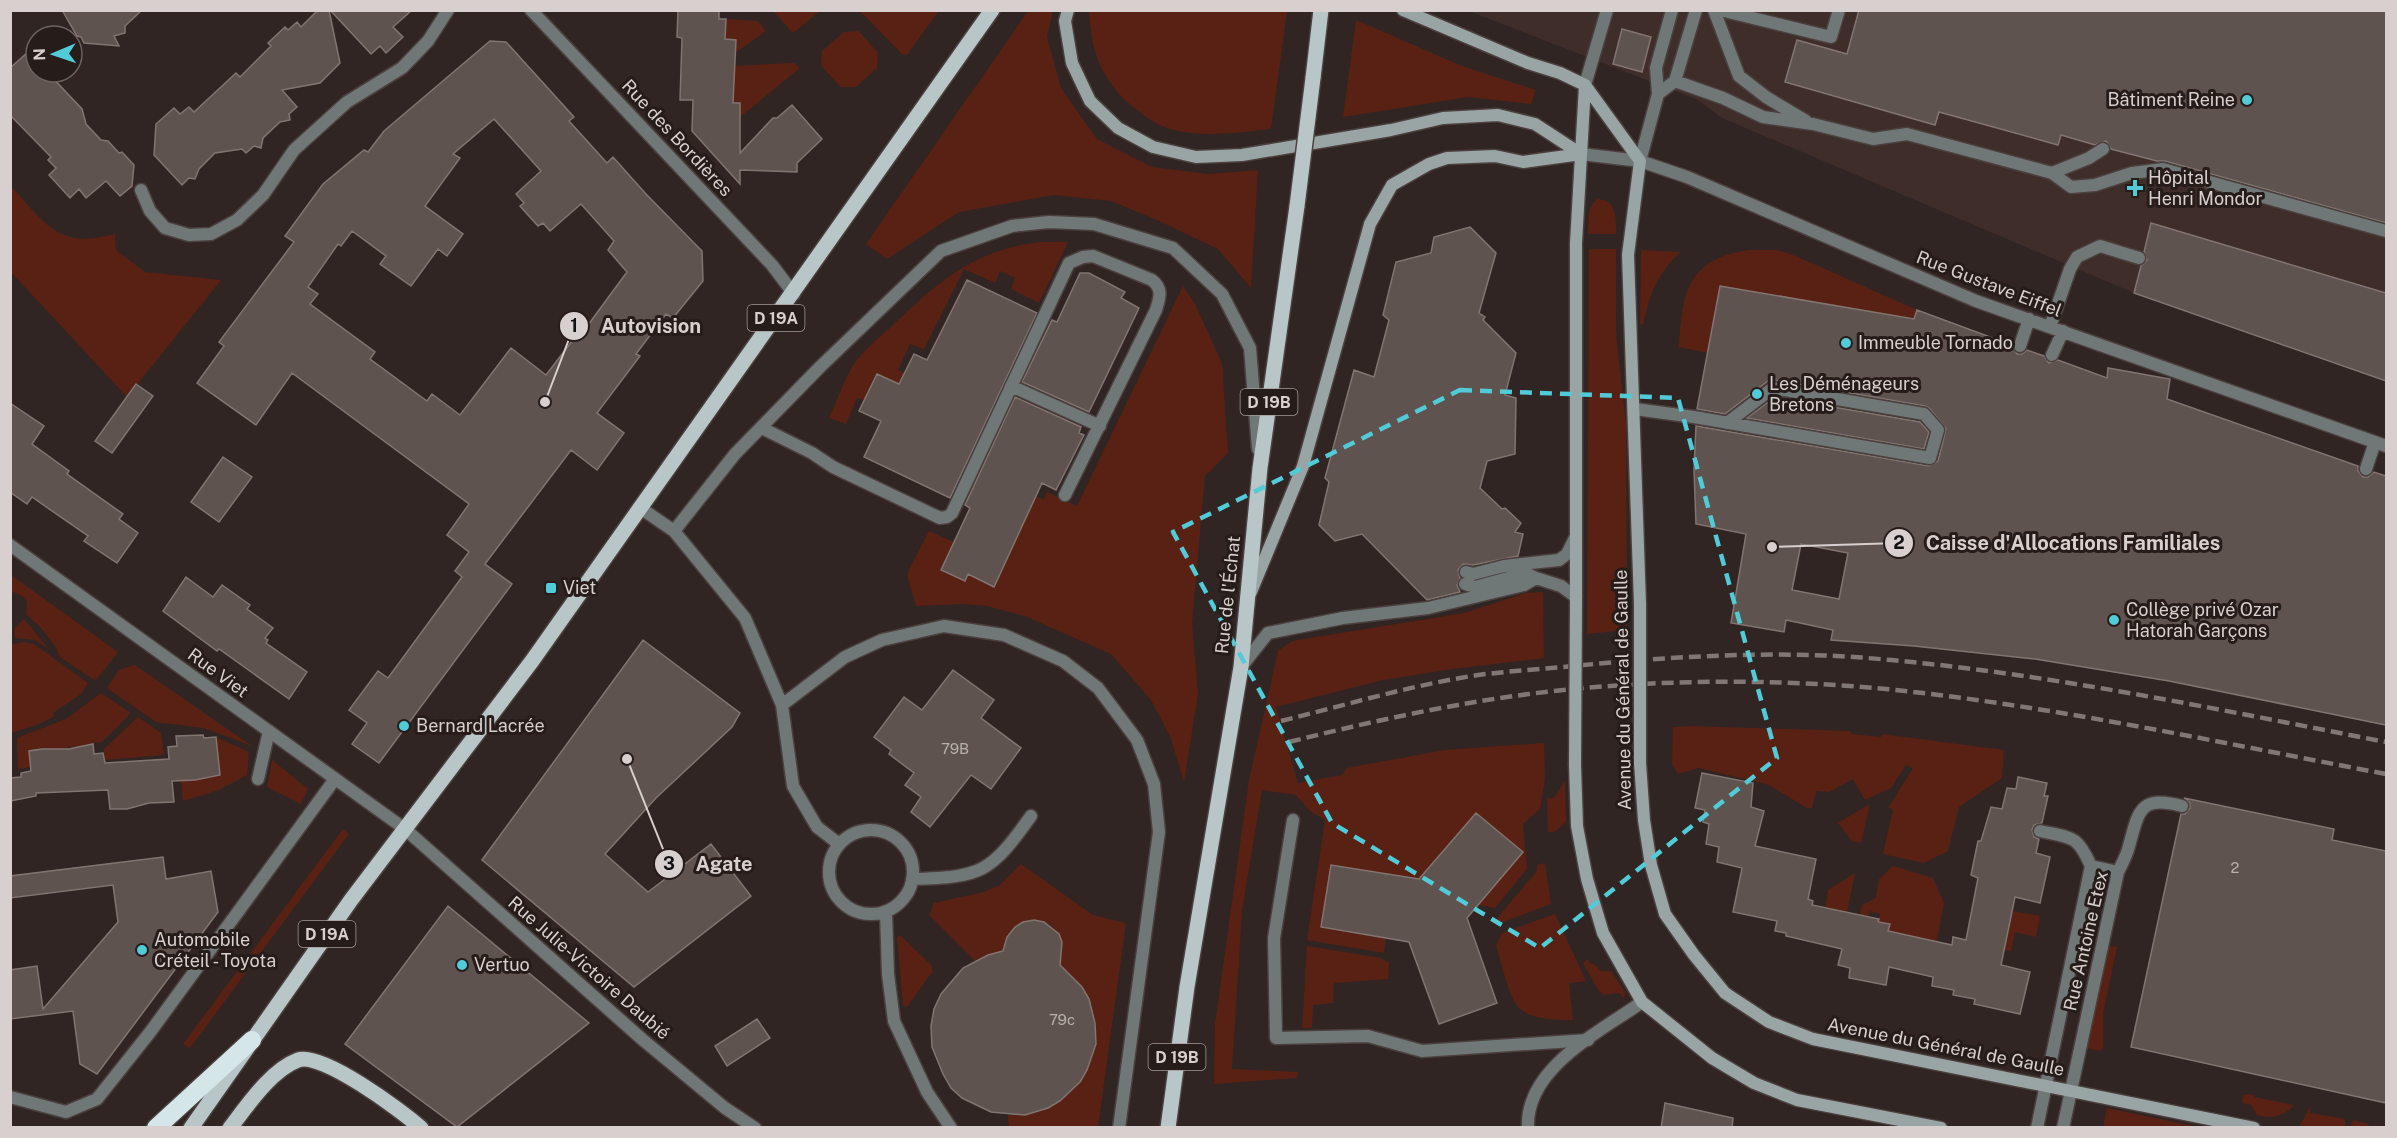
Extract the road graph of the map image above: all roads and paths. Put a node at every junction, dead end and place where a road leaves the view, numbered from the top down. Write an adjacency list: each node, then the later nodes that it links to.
1 (448, 10): 21 (street)
2 (531, 10): 24 (street, Rue des Bordières)
3 (992, 10): 24 (main road, D 19A)
4 (1068, 10): 18 (main road)
5 (1321, 10): 36 (main road, Rue de l'Échat / D 19B, bridge)
6 (1403, 10): 14 (main road)
7 (1607, 10): 14 (street)
8 (1672, 10): 15 (street)
9 (1696, 10): 13 (street)
10 (1714, 10): 16 (street)
11 (1719, 10): 12 (street)
12 (1839, 10)
13 (1676, 81): 15 (street); 16 (street)
14 (1585, 85): 18 (main road); 19 (main road)
15 (1658, 94): 19 (street)
16 (1813, 124): 20 (street)
17 (2103, 149): 20 (street)
18 (1581, 154): 19 (street, Rue Gustave Eiffel); 41 (main road); 44 (main road)
19 (1640, 161): 25 (street, Rue Gustave Eiffel); 31 (main road, Avenue du Général de Gaulle)
20 (2052, 174): 22 (street)
21 (141, 190)
22 (2386, 231)
23 (2139, 258): 26 (street)
24 (794, 294): 39 (main road, D 19A)
25 (2029, 320): 26 (street, Rue Gustave Eiffel); 28 (street)
26 (2050, 327): 27 (street, Rue Gustave Eiffel)
27 (2063, 331): 29 (street); 35 (street, Rue Gustave Eiffel)
28 (2020, 346)
29 (2052, 355)
30 (1011, 386): 33 (street); 33 (street); 34 (street)
31 (1635, 409): 32 (street); 64 (main road, Avenue du Général de Gaulle, bridge)
32 (1727, 423): 32 (street)
33 (1100, 426): 38 (street)
34 (762, 428): 36 (street); 40 (street)
35 (2381, 444): 37 (street)
36 (1260, 468): 44 (main road, Rue de l'Échat / D 19B)
37 (2366, 469)
38 (1065, 495)
39 (639, 507): 40 (street); 54 (main road, D 19A)
40 (674, 531): 47 (street)
41 (1575, 538): 43 (street); 45 (main road)
42 (10, 545): 48 (street, Rue Viet)
43 (1536, 578): 45 (street); 46 (street)
44 (1248, 600): 46 (main road, Rue de l'Échat / D 19B)
45 (1576, 601): 61 (main road, bridge)
46 (1241, 667): 74 (main road, Rue de l'Échat / D 19B)
47 (782, 705): 56 (street); 73 (street)
48 (269, 731): 49 (street); 50 (street, Rue Viet)
49 (258, 778)
50 (335, 779): 54 (street, Rue Viet); 66 (street)
51 (2182, 807): 58 (street, Rue Antoine Etex)
52 (1031, 816): 59 (street)
53 (1293, 820): 63 (street)
54 (405, 829): 62 (main road, D 19A); 71 (street, Rue Julie-Victoire Daubié)
55 (2040, 831): 57 (street, Rue Antoine Etex)
56 (839, 844): 59 (street); 60 (street)
57 (2091, 866): 58 (street); 64 (street, Rue Antoine Etex)
58 (2118, 872): 65 (street, Rue Antoine Etex)
59 (912, 879): 60 (street)
60 (886, 912): 72 (street)
61 (1642, 1002): 63 (street); 76 (main road)
62 (252, 1040): 67 (highway); 68 (main road, D 19A)
63 (1588, 1040): 75 (street)
64 (2045, 1086): 65 (main road, Avenue du Général de Gaulle); 77 (street, Rue Antoine Etex)
65 (2072, 1090): 78 (street, Rue Antoine Etex); 79 (main road, Avenue du Général de Gaulle)
66 (10, 1097)
67 (156, 1128)
68 (191, 1128)
69 (230, 1128): 70 (main road)
70 (421, 1128)
71 (755, 1128)
72 (951, 1128)
73 (1119, 1128)
74 (1168, 1128)
75 (1528, 1128)
76 (1941, 1128)
77 (2037, 1128)
78 (2063, 1128)
79 (2254, 1128)

